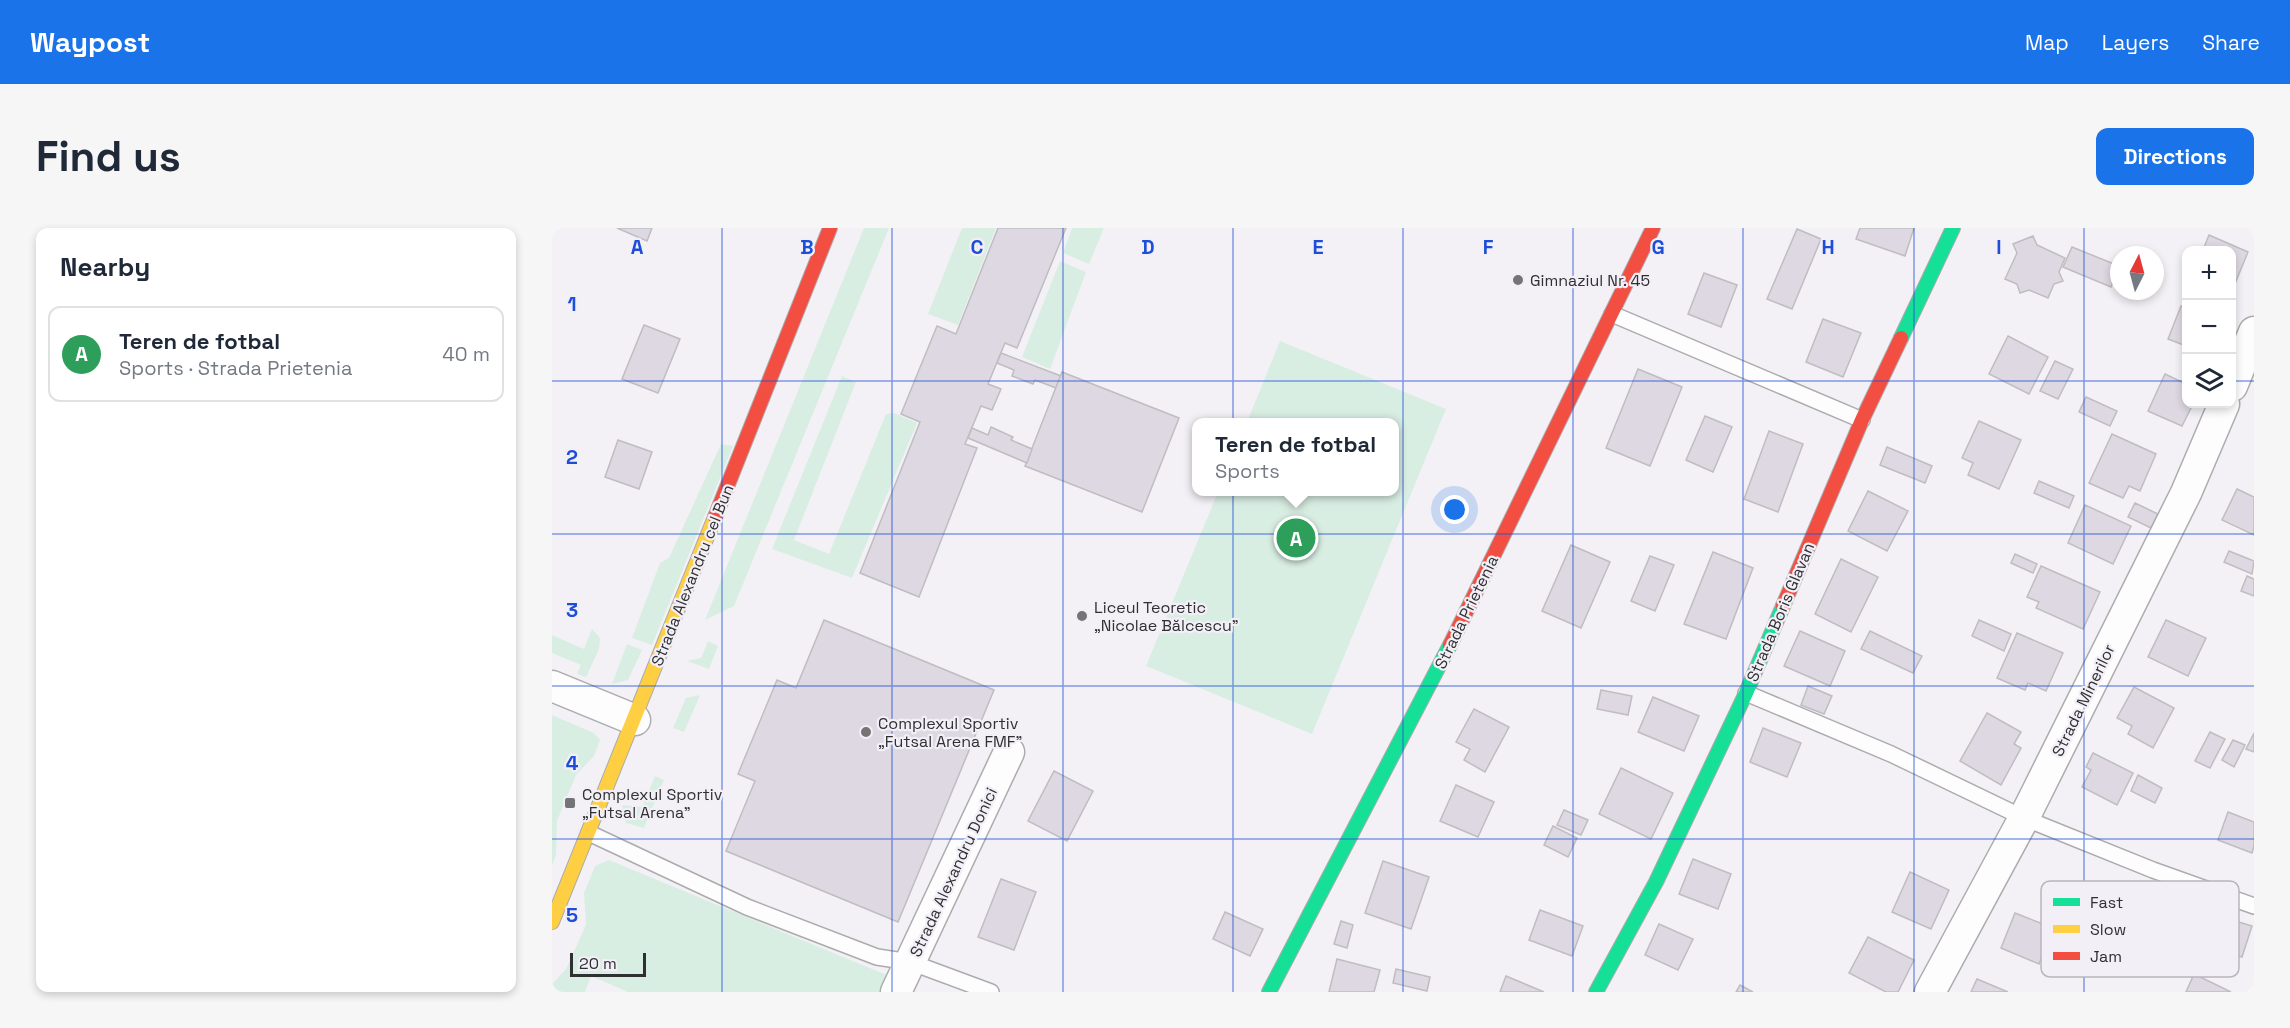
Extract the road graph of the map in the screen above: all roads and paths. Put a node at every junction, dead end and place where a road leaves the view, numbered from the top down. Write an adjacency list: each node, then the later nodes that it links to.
1 (830, 228): 11 (street, Strada Alexandru cel Bun)
2 (1653, 228): 4 (street, Strada Prietenia)
3 (1953, 228): 8 (street, Strada Boris Glavan)
4 (1612, 314): 8 (lane); 22 (street, Strada Prietenia)
5 (2254, 332): 6 (street)
6 (2236, 376)
7 (2222, 408): 13 (street, Strada Minerilor)
8 (1862, 420): 10 (street, Strada Boris Glavan)
9 (552, 686): 11 (street)
10 (1746, 693): 13 (lane); 23 (street, Strada Boris Glavan)
11 (635, 720): 14 (street, Strada Alexandru cel Bun)
12 (1010, 752): 19 (street, Strada Alexandru Donici)
13 (2024, 818): 15 (lane); 24 (street, Strada Minerilor)
14 (589, 833): 18 (street, Strada Alexandru cel Bun); 19 (lane)
15 (2184, 881)
16 (2239, 901): 17 (lane)
17 (2254, 906)
18 (552, 922)
19 (910, 962): 20 (street, Strada Alexandru Donici); 21 (lane)
20 (896, 992)
21 (991, 992)
22 (1269, 992)
23 (1596, 992)
24 (1930, 992)

